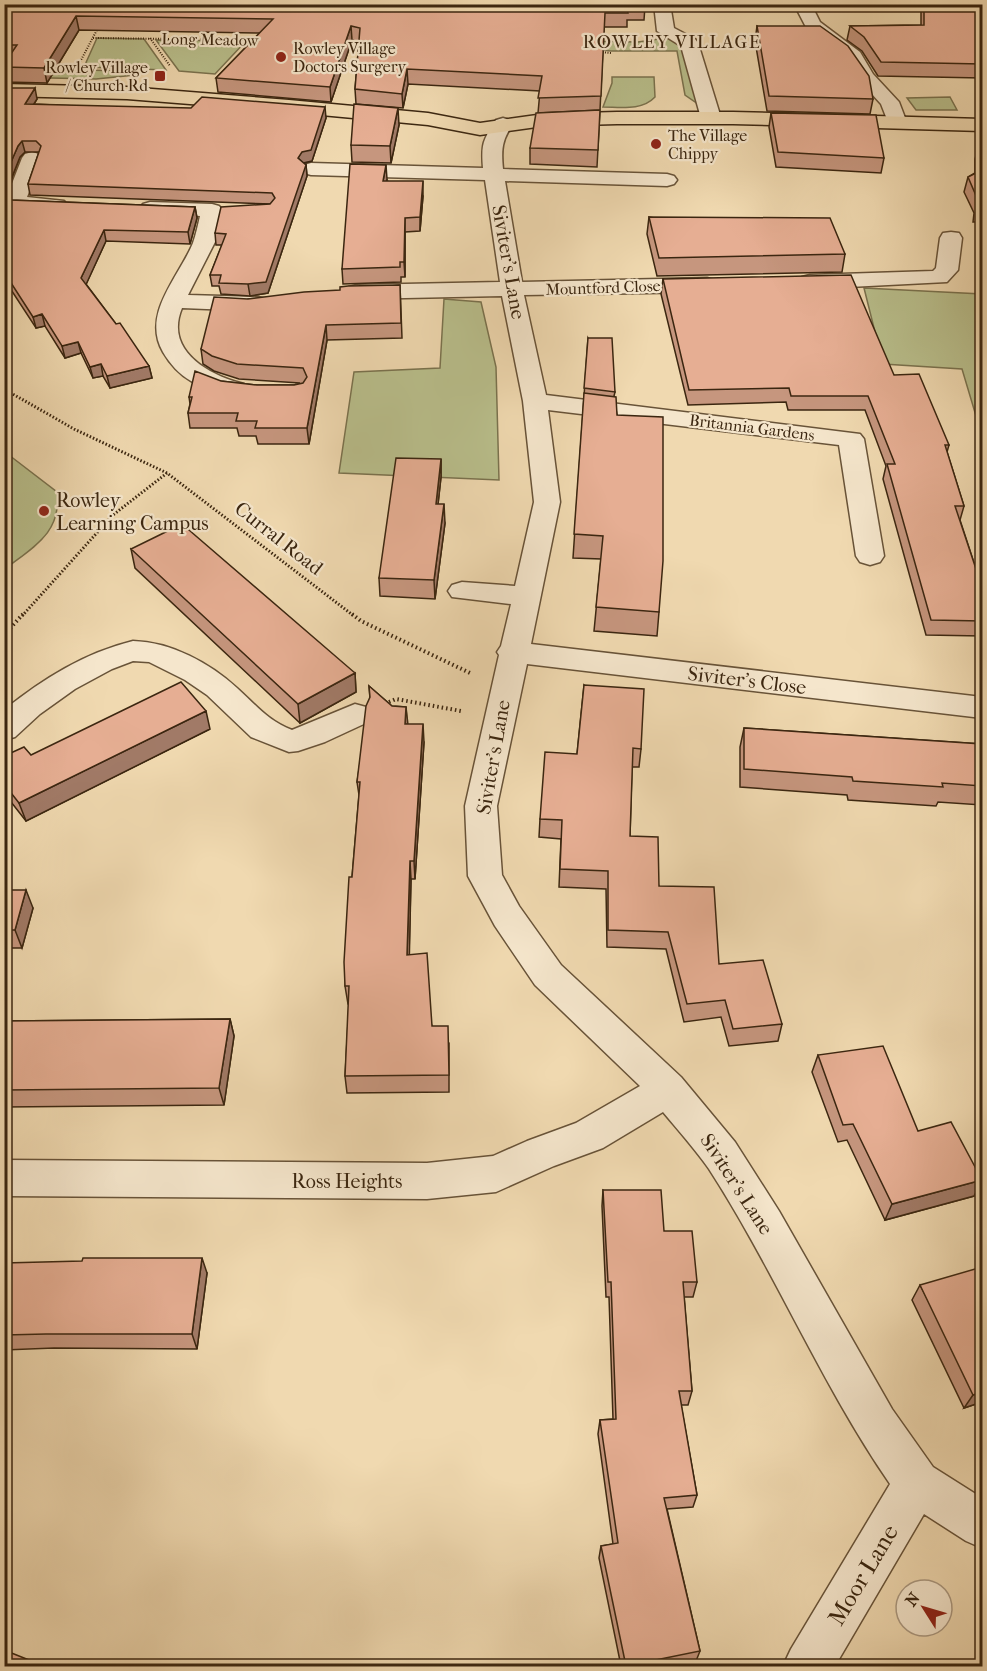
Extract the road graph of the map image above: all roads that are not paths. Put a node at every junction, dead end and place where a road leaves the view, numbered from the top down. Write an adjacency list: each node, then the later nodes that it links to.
1 (662, 4): 5 (street)
2 (802, 4): 6 (street)
3 (4, 80): 8 (main road)
4 (4, 90): 8 (main road)
5 (711, 118): 6 (main road); 8 (main road)
6 (897, 123): 7 (main road)
7 (982, 125)
8 (484, 129): 10 (street); 11 (street); 17 (street, Siviter's Lane)
9 (32, 158): 12 (street)
10 (310, 169)
11 (667, 180)
12 (72, 205)
13 (130, 207): 19 (street)
14 (951, 238): 15 (street)
15 (788, 282)
16 (728, 284): 17 (street, Mountford Close)
17 (512, 290): 18 (street, Mountford Close); 22 (street, Siviter's Lane)
18 (338, 294)
19 (174, 301): 20 (street); 21 (street)
20 (283, 301)
21 (252, 390)
22 (535, 401): 23 (street, Britannia Gardens); 25 (street, Siviter's Lane)
23 (870, 556)
24 (462, 591): 25 (street)
25 (526, 596): 26 (street, Siviter's Lane)
26 (513, 652): 27 (street, Siviter's Close); 30 (street, Siviter's Lane)
27 (982, 707)
28 (355, 715): 29 (street)
29 (4, 729)
30 (668, 1089): 31 (street, Ross Heights); 32 (street, Siviter's Lane)
31 (4, 1178)
32 (917, 1483): 33 (street); 34 (street, Moor Lane)
33 (982, 1525)
34 (808, 1666)

